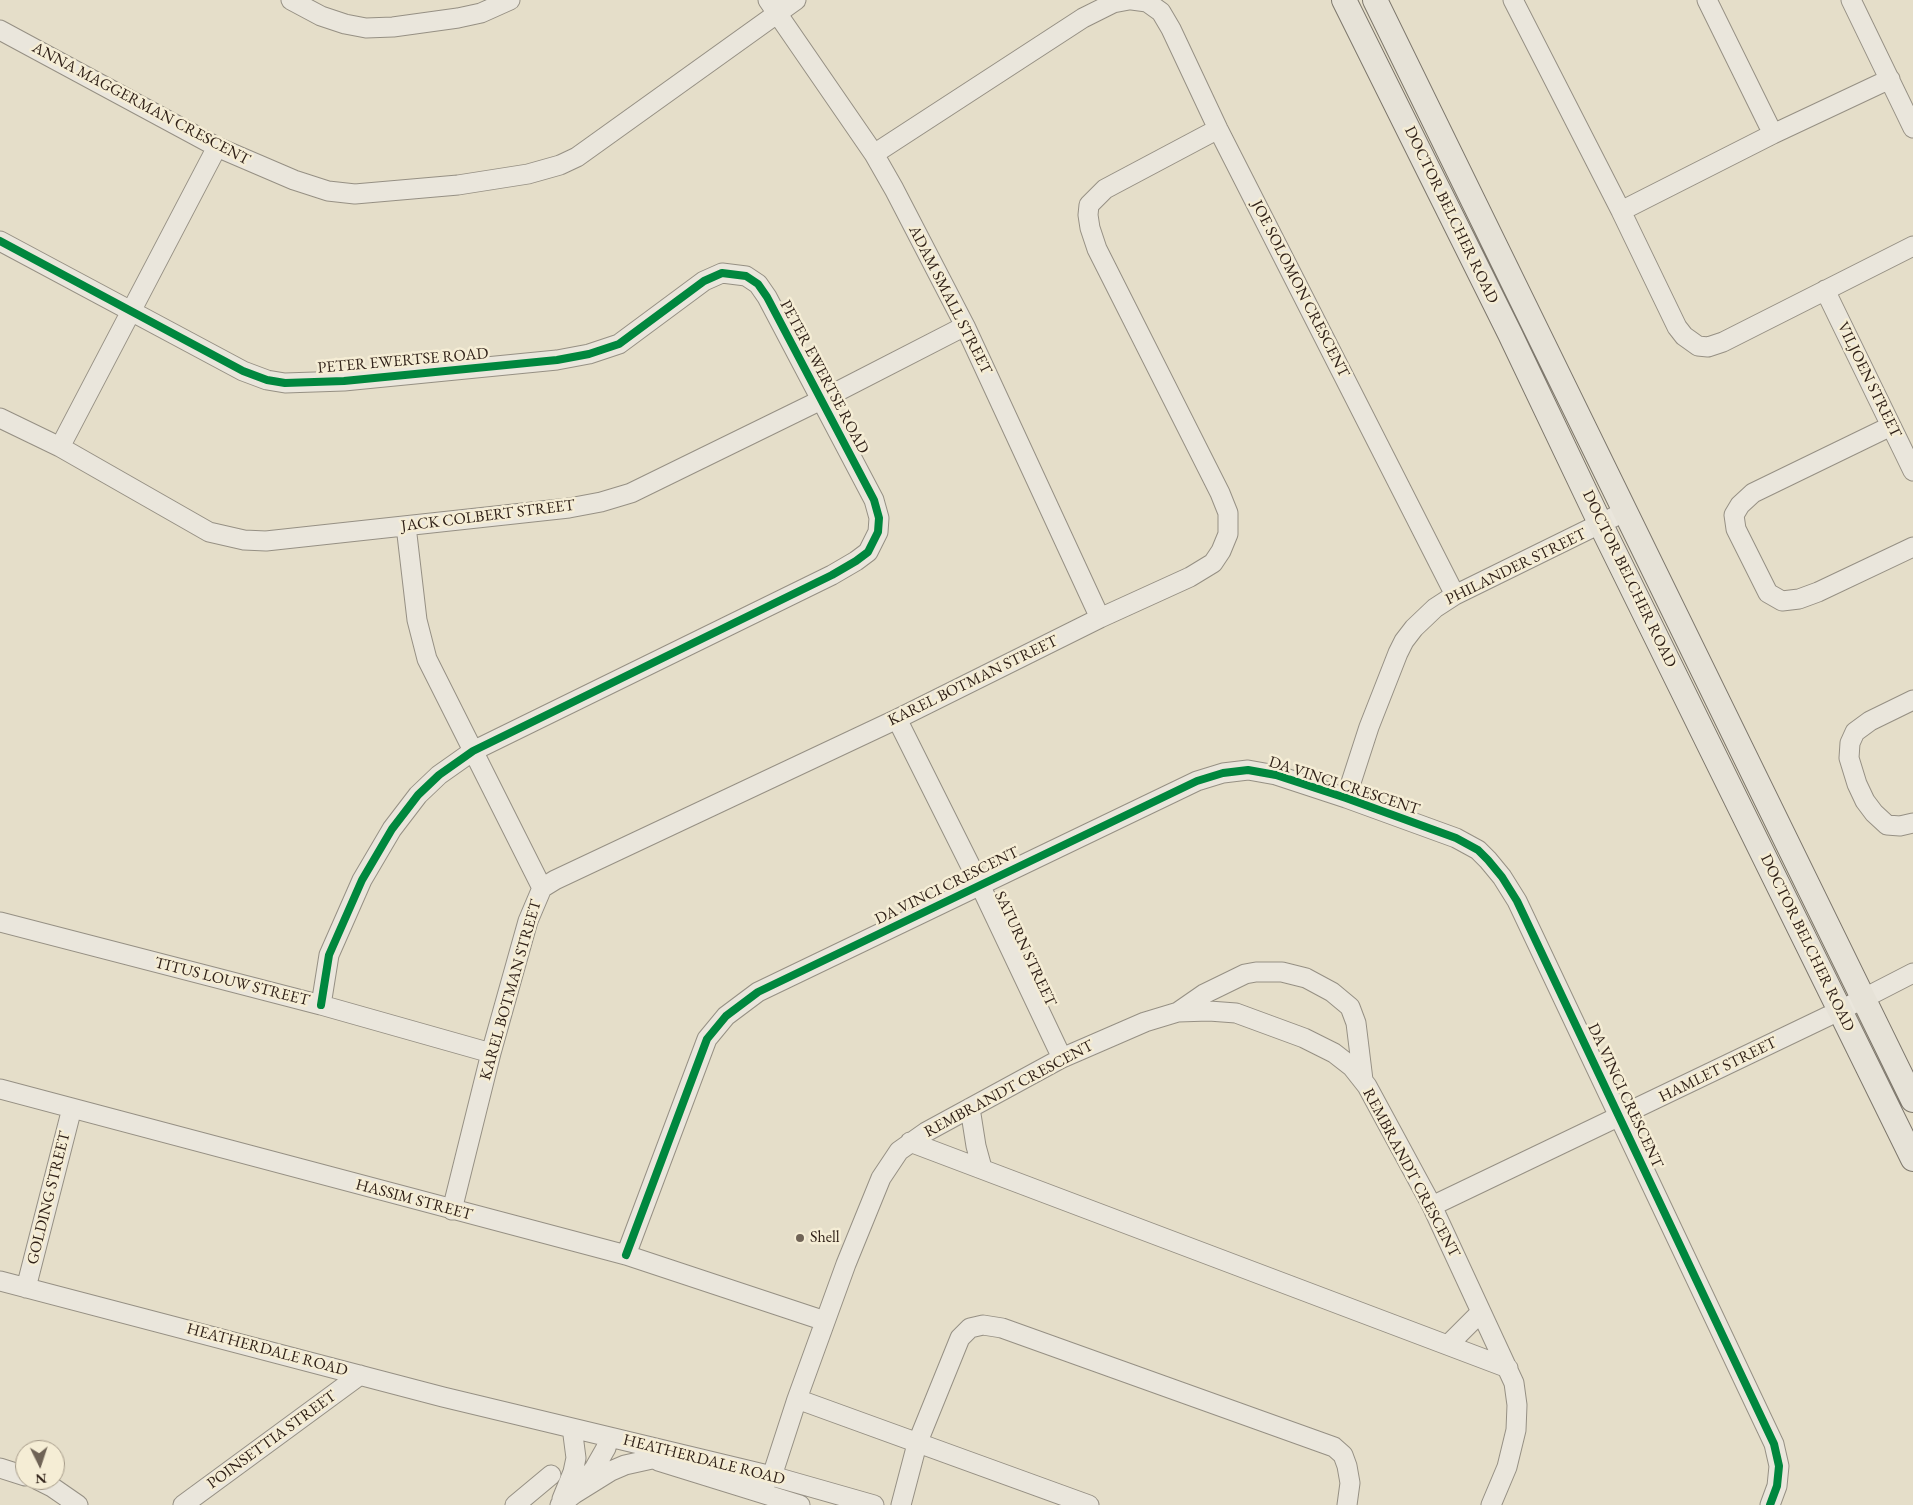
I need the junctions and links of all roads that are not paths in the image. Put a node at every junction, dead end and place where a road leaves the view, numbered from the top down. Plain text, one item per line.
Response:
1 (291, 0) edge
2 (510, 0) edge
3 (796, 0) edge
4 (1130, 0) edge
5 (1344, 0) edge
6 (1375, 0) edge
7 (1513, 0) edge
8 (1707, 0) edge
9 (1851, 0) edge
10 (773, 6) edge
11 (0, 30) edge
12 (1890, 79) junction
13 (1913, 128) edge
14 (1218, 129) junction
15 (1773, 134) junction
16 (217, 147) junction
17 (874, 154) junction
18 (1621, 211) junction
19 (0, 241) edge
20 (1913, 246) edge
21 (1825, 290) junction
22 (130, 311) junction
23 (965, 326) junction
24 (821, 400) junction
25 (0, 418) edge
26 (1891, 426) junction
27 (60, 447) junction
28 (1913, 471) edge
29 (1626, 511) junction
30 (1602, 525) junction
31 (406, 526) junction
32 (1913, 546) edge
33 (1455, 595) junction
34 (1100, 618) junction
35 (1913, 700) edge
36 (897, 719) junction
37 (473, 751) junction
38 (1346, 798) junction
39 (1913, 823) edge
40 (980, 885) junction
41 (542, 888) junction
42 (0, 922) edge
43 (1913, 973) edge
44 (1862, 999) junction
45 (321, 1005) junction
46 (1841, 1010) junction
47 (1178, 1012) junction
48 (491, 1053) junction
49 (1062, 1058) junction
50 (1363, 1080) junction
51 (0, 1089) edge
52 (1913, 1100) edge
53 (72, 1108) junction
54 (970, 1108) junction
55 (1620, 1118) junction
56 (910, 1142) junction
57 (1913, 1159) edge
58 (982, 1168) junction
59 (1432, 1206) junction
60 (452, 1210) junction
61 (626, 1255) junction
62 (0, 1281) edge
63 (26, 1288) junction
64 (1481, 1312) junction
65 (825, 1321) junction
66 (1448, 1345) junction
67 (1508, 1368) junction
68 (360, 1375) junction
69 (797, 1399) junction
70 (533, 1420) junction
71 (573, 1435) junction
72 (607, 1442) junction
73 (917, 1444) junction
74 (652, 1459) junction
75 (0, 1468) edge
76 (15, 1473) edge
77 (551, 1475) dead end
78 (772, 1476) junction
79 (56, 1490) edge
80 (756, 1491) junction
81 (567, 1500) edge
82 (1494, 1504) edge
83 (78, 1505) edge
84 (183, 1505) edge
85 (515, 1505) edge
86 (801, 1505) edge
87 (874, 1505) edge
88 (900, 1505) edge
89 (1089, 1505) edge
90 (1347, 1505) edge
91 (1770, 1505) edge

1 - 2 street
3 - 10 street, ANNA MAGGERMAN CRESCENT
4 - 14 street, JOE SOLOMON CRESCENT
4 - 17 street, JOE SOLOMON CRESCENT
5 - 30 main road, DOCTOR BELCHER ROAD
6 - 29 main road, DOCTOR BELCHER ROAD
7 - 18 street
8 - 15 street
9 - 12 street
10 - 16 street, ANNA MAGGERMAN CRESCENT
10 - 17 street, ADAM SMALL STREET
11 - 16 street, ANNA MAGGERMAN CRESCENT
12 - 13 street
12 - 15 street
14 - 33 street, JOE SOLOMON CRESCENT
14 - 34 street, KAREL BOTMAN STREET
15 - 18 street
16 - 22 street
17 - 23 street, ADAM SMALL STREET
18 - 21 street
19 - 22 street, PETER EWERTSE ROAD
20 - 21 street
21 - 26 street, VILJOEN STREET
22 - 24 street, PETER EWERTSE ROAD
22 - 27 street
23 - 24 street, JACK COLBERT STREET
23 - 34 street, ADAM SMALL STREET
24 - 31 street, JACK COLBERT STREET
24 - 37 street, PETER EWERTSE ROAD
25 - 27 street, JACK COLBERT STREET
26 - 28 street, VILJOEN STREET
26 - 32 street
27 - 31 street, JACK COLBERT STREET
29 - 30 street, PHILANDER STREET
29 - 44 main road, DOCTOR BELCHER ROAD
30 - 33 street, PHILANDER STREET
30 - 46 main road, DOCTOR BELCHER ROAD
31 - 37 street
33 - 38 street, PHILANDER STREET
34 - 36 street, KAREL BOTMAN STREET
35 - 39 street
36 - 40 street, SATURN STREET
36 - 41 street, KAREL BOTMAN STREET
37 - 41 street
37 - 45 street, PETER EWERTSE ROAD
38 - 40 street, DA VINCI CRESCENT
38 - 55 street, DA VINCI CRESCENT
40 - 49 street, SATURN STREET
40 - 61 street, DA VINCI CRESCENT
41 - 48 street, KAREL BOTMAN STREET
42 - 45 street, TITUS LOUW STREET
43 - 44 street, HAMLET STREET
44 - 46 street, HAMLET STREET
44 - 52 main road, DOCTOR BELCHER ROAD
45 - 48 street, TITUS LOUW STREET
46 - 55 street, HAMLET STREET
46 - 57 main road, DOCTOR BELCHER ROAD
47 - 49 street, REMBRANDT CRESCENT
47 - 50 street, REMBRANDT CRESCENT
47 - 50 street
48 - 60 street, KAREL BOTMAN STREET
49 - 54 street, REMBRANDT CRESCENT
50 - 59 street, REMBRANDT CRESCENT
51 - 53 street, HASSIM STREET
53 - 60 street, HASSIM STREET
53 - 63 street, GOLDING STREET
54 - 56 street, REMBRANDT CRESCENT
54 - 58 street
55 - 59 street, HAMLET STREET
55 - 91 street, DA VINCI CRESCENT
56 - 58 street, REMBRANDT CRESCENT
56 - 65 street, REMBRANDT CRESCENT
58 - 66 street, REMBRANDT CRESCENT
59 - 64 street, REMBRANDT CRESCENT
60 - 61 street, HASSIM STREET
61 - 65 street, HASSIM STREET
62 - 63 street, HEATHERDALE ROAD
63 - 68 street, HEATHERDALE ROAD
64 - 66 street
64 - 67 street, REMBRANDT CRESCENT
65 - 69 street, REMBRANDT CRESCENT
66 - 67 street, REMBRANDT CRESCENT
67 - 82 street, REMBRANDT CRESCENT
68 - 70 street, HEATHERDALE ROAD
68 - 84 street, POINSETTIA STREET
69 - 73 street
69 - 78 street, REMBRANDT CRESCENT
70 - 71 street, HEATHERDALE ROAD
70 - 72 street, HEATHERDALE ROAD
71 - 72 street, HEATHERDALE ROAD
71 - 81 street
72 - 74 street, HEATHERDALE ROAD
72 - 78 street, HEATHERDALE ROAD
72 - 81 street
73 - 88 street
73 - 89 street
73 - 90 street
74 - 80 street, HEATHERDALE ROAD
74 - 81 street
75 - 76 street
77 - 85 street
78 - 80 street
78 - 86 street
78 - 87 street, HEATHERDALE ROAD
79 - 83 street
80 - 86 street, HEATHERDALE ROAD

